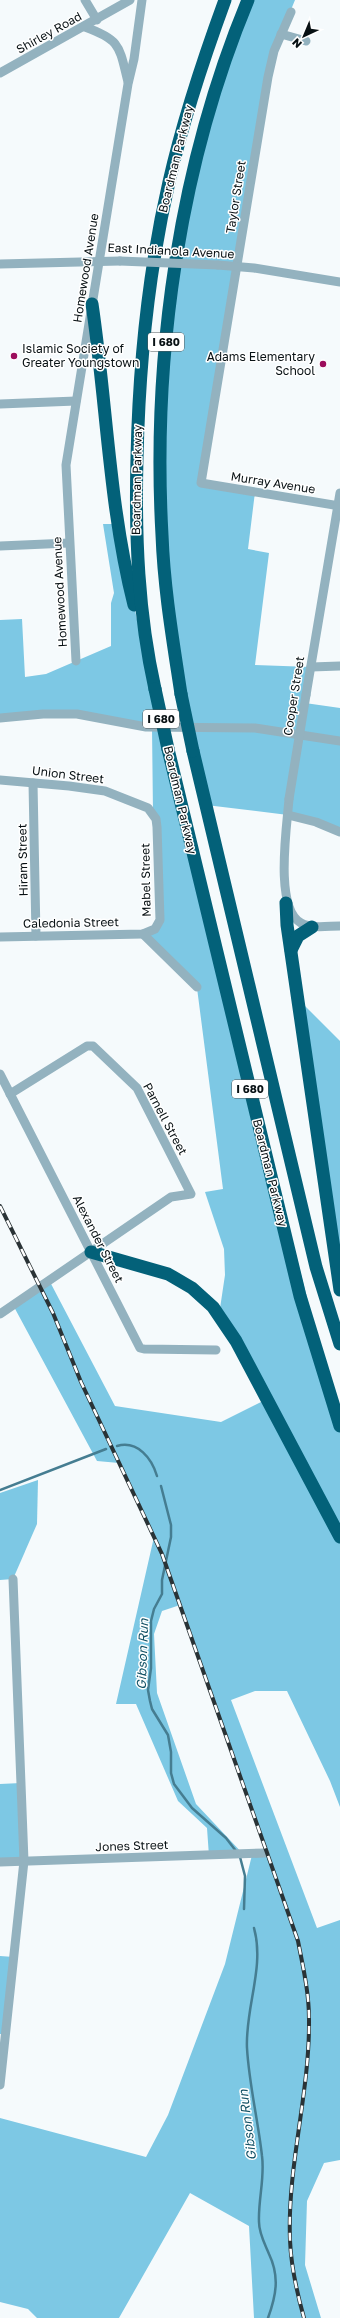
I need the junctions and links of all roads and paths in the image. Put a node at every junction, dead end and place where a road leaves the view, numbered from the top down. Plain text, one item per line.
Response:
1 (85, 0) edge
2 (130, 0) edge
3 (142, 0) edge
4 (225, 0) edge
5 (248, 0) edge
6 (291, 12) dead end
7 (97, 20) junction
8 (85, 27) junction
9 (281, 34) junction
10 (306, 41) dead end
11 (0, 73) edge
12 (128, 84) junction
13 (99, 260) junction
14 (0, 264) edge
15 (236, 266) junction
16 (340, 282) edge
17 (92, 304) junction
18 (76, 401) junction
19 (0, 404) edge
20 (201, 483) joint
21 (340, 493) edge
22 (339, 506) edge
23 (68, 543) junction
24 (0, 546) edge
25 (76, 661) dead end
26 (340, 666) edge
27 (311, 668) junction
28 (151, 672) junction
29 (0, 718) edge
30 (340, 741) edge
31 (0, 780) edge
32 (33, 783) junction
33 (153, 813) joint
34 (288, 815) junction
35 (340, 832) edge
36 (286, 903) junction
37 (340, 926) edge
38 (312, 927) junction
39 (143, 934) junction
40 (36, 936) junction
41 (0, 937) edge
42 (291, 950) junction
43 (197, 988) dead end
44 (0, 1074) edge
45 (10, 1094) junction
46 (91, 1252) junction
47 (340, 1290) edge
48 (0, 1314) edge
49 (340, 1344) edge
50 (216, 1350) dead end
51 (340, 1426) edge
52 (340, 1537) edge
53 (13, 1579) dead end
54 (265, 1854) dead end
55 (0, 1862) edge
56 (24, 1862) junction
57 (0, 2085) edge

1 - 7 street
2 - 7 street, Shirley Road
3 - 12 street, Homewood Avenue
4 - 28 highway, Boardman Parkway / I 680
5 - 49 highway, Boardman Parkway / I 680, bridge
6 - 9 street, Taylor Street
7 - 8 street, Shirley Road
8 - 11 street, Shirley Road
8 - 12 street
9 - 10 street
9 - 15 street, Taylor Street
12 - 13 street, Homewood Avenue
13 - 14 street, East Indianola Avenue
13 - 15 street, East Indianola Avenue, bridge
13 - 17 street, Homewood Avenue
15 - 16 street, East Indianola Avenue
15 - 20 street, Taylor Street
17 - 18 street, Homewood Avenue
17 - 28 highway
18 - 19 street
18 - 23 street, Homewood Avenue
20 - 22 street, Murray Avenue
21 - 22 street, Cooper Street
22 - 27 street, Cooper Street
23 - 24 street
23 - 25 street, Homewood Avenue
26 - 27 street
27 - 34 street, Cooper Street, bridge
28 - 51 highway, Boardman Parkway / I 680, bridge
29 - 30 street
31 - 32 street, Union Street
32 - 33 street, Union Street
32 - 40 street, Hiram Street
33 - 39 street, Mabel Street
34 - 35 street
34 - 36 street, Cooper Street
36 - 38 street
36 - 42 highway
37 - 38 street
38 - 42 highway
39 - 40 street, Caledonia Street
39 - 43 street, Mabel Street
40 - 41 street, Caledonia Street
42 - 47 highway
44 - 45 street, Alexander Street
45 - 46 street, Alexander Street
45 - 46 street, Parnell Street
46 - 48 street
46 - 50 street, Alexander Street
46 - 52 highway
53 - 56 street
54 - 56 street, Jones Street
55 - 56 street, Jones Street
56 - 57 street

